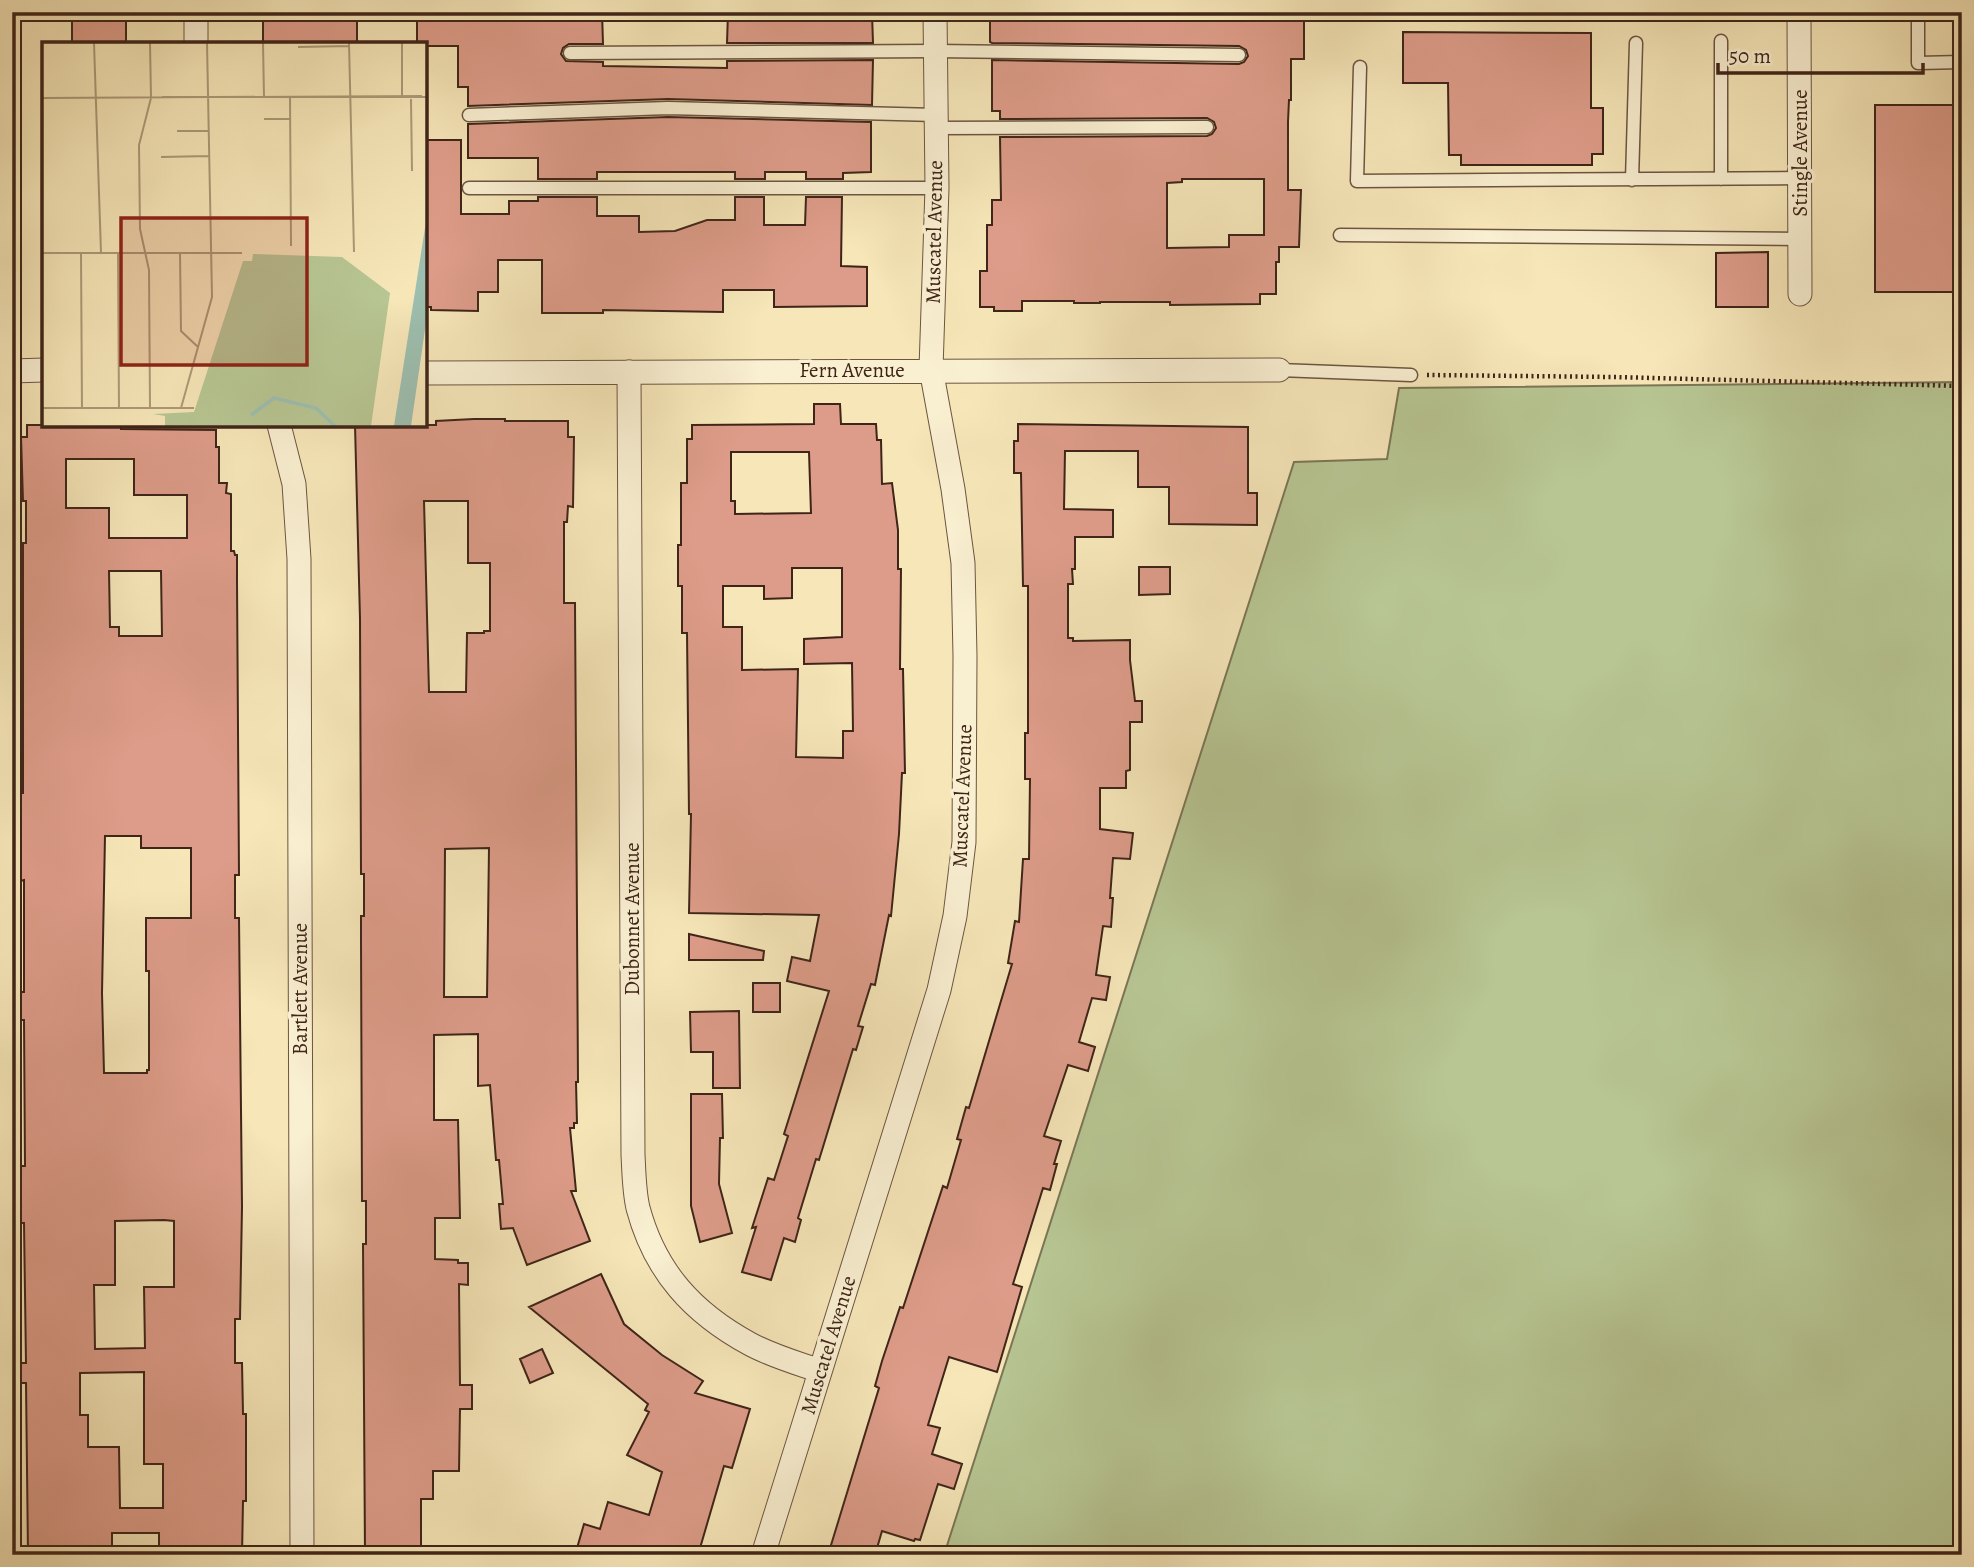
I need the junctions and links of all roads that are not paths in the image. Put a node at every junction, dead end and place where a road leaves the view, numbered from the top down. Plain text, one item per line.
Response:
1 (196, 12) edge
2 (935, 12) edge
3 (1799, 12) edge
4 (1918, 12) edge
5 (1721, 41) dead end
6 (197, 42) edge
7 (1636, 43) dead end
8 (935, 51) junction
9 (570, 53) dead end
10 (1239, 55) dead end
11 (1962, 62) edge
12 (1360, 67) dead end
13 (469, 115) dead end
14 (936, 122) junction
15 (1207, 127) dead end
16 (1800, 178) junction
17 (1721, 179) junction
18 (1632, 180) junction
19 (469, 188) dead end
20 (937, 188) junction
21 (1339, 235) dead end
22 (1800, 239) junction
23 (1800, 294) dead end
24 (931, 369) junction
25 (42, 370) edge
26 (1279, 370) joint
27 (12, 371) edge
28 (629, 372) junction
29 (427, 373) edge
30 (1411, 375) road end
31 (280, 427) edge
32 (820, 1371) junction
33 (302, 1555) edge
34 (763, 1555) edge

1 - 6 street
2 - 8 street, Muscatel Avenue
3 - 16 street, Stingle Avenue
4 - 11 lane
5 - 17 lane
7 - 18 lane
8 - 9 lane
8 - 10 lane
8 - 14 street, Muscatel Avenue
12 - 18 lane
13 - 14 lane
14 - 15 lane
14 - 20 street, Muscatel Avenue
16 - 17 lane
16 - 22 street, Stingle Avenue
17 - 18 lane
19 - 20 lane
20 - 24 street, Muscatel Avenue
21 - 22 lane
22 - 23 street, Stingle Avenue
24 - 26 street, Fern Avenue
24 - 28 street, Fern Avenue
24 - 32 street, Muscatel Avenue
25 - 27 street
26 - 30 lane
28 - 29 street, Fern Avenue
28 - 32 street, Dubonnet Avenue
31 - 33 street, Bartlett Avenue
32 - 34 street, Muscatel Avenue

